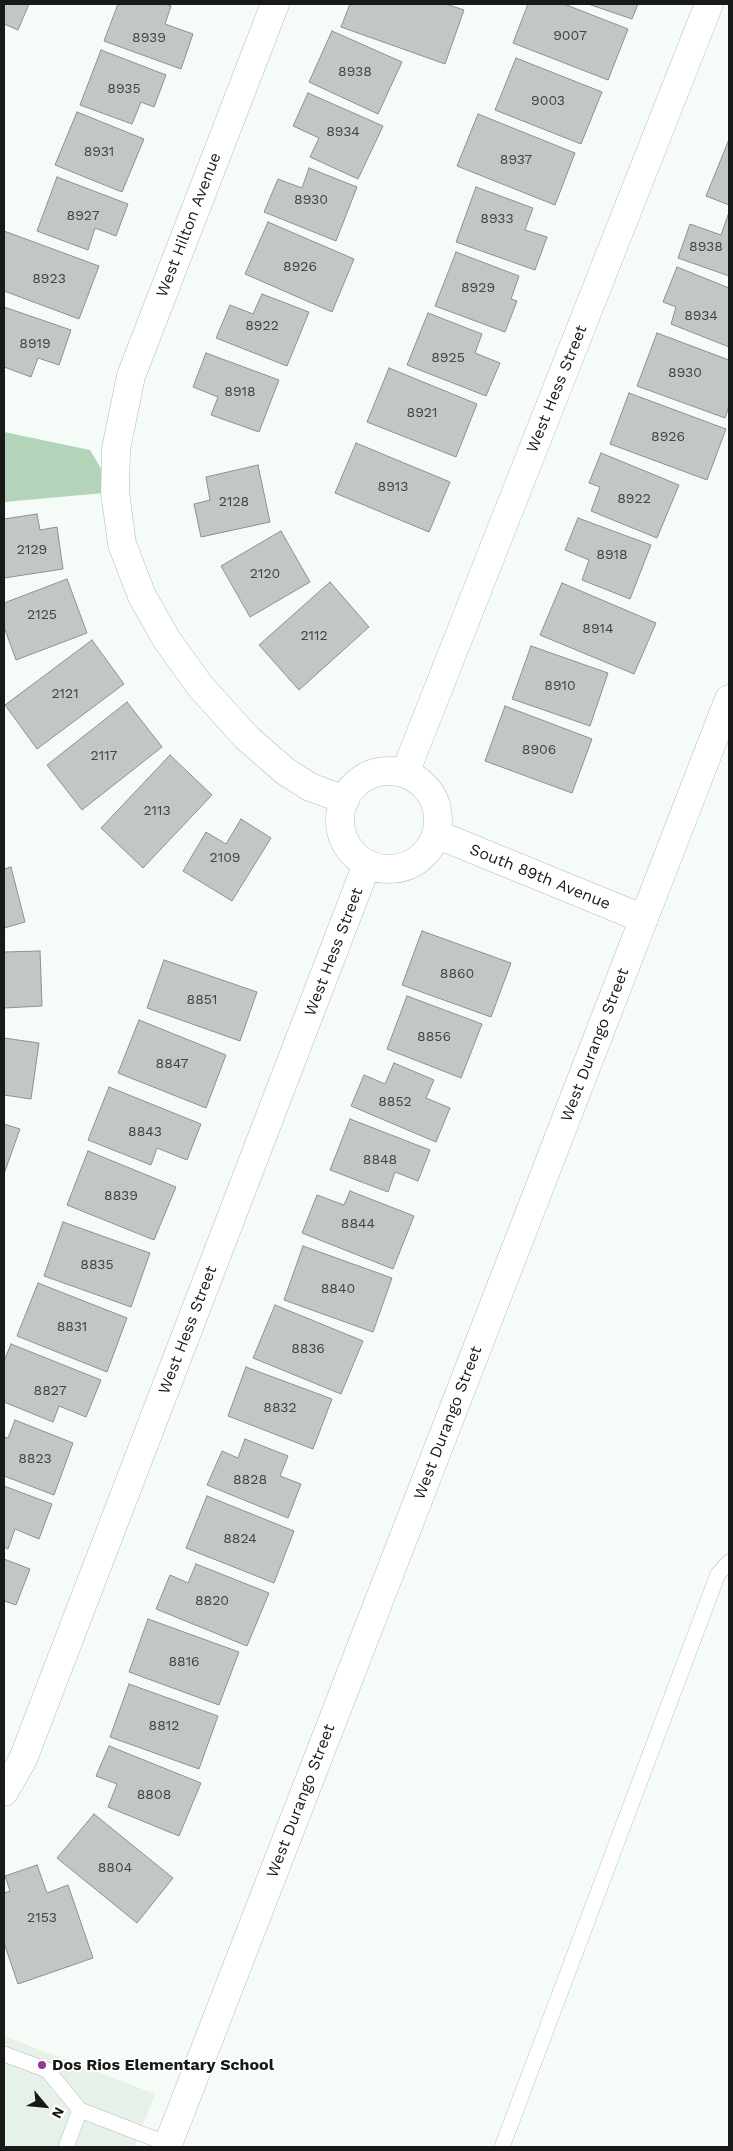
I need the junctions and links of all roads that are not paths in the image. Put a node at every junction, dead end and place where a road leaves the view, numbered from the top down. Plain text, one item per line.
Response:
1 (275, 4) edge
2 (709, 4) edge
3 (729, 699) edge
4 (405, 773) junction
5 (345, 800) junction
6 (436, 834) junction
7 (368, 864) junction
8 (644, 919) junction
9 (729, 1562) edge
10 (4, 1792) edge
11 (4, 2054) edge
12 (80, 2110) junction
13 (167, 2146) edge
14 (66, 2147) edge
15 (502, 2147) edge

1 - 5 street, West Hilton Avenue
2 - 4 street, West Hess Street
3 - 8 street, West Durango Street
4 - 5 street
4 - 6 street
5 - 7 street
6 - 7 street
6 - 8 street, South 89th Avenue
7 - 10 street, West Hess Street
8 - 13 street, West Durango Street
9 - 15 lane
11 - 12 lane
12 - 13 lane
12 - 14 lane

